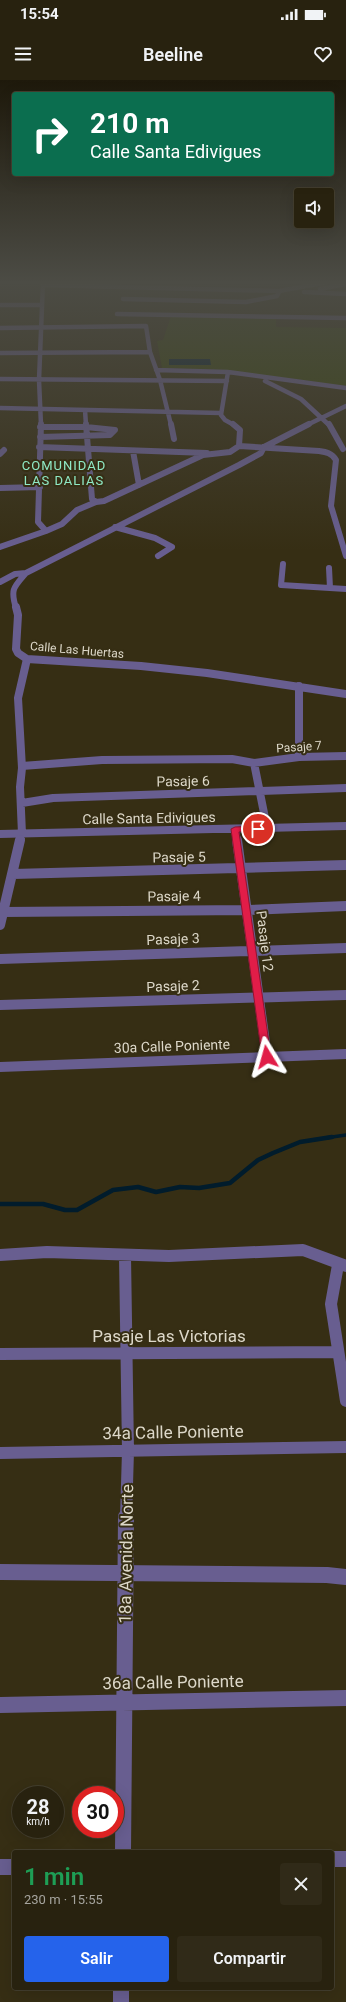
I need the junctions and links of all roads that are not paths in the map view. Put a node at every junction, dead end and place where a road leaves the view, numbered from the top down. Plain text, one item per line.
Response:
1 (39, 372) edge
2 (157, 372) edge
3 (217, 372) edge
4 (228, 372) junction
5 (0, 379) edge
6 (39, 380) junction
7 (160, 380) junction
8 (227, 381) junction
9 (346, 388) edge
10 (346, 406) edge
11 (0, 408) edge
12 (41, 409) junction
13 (85, 410) junction
14 (167, 412) junction
15 (221, 413) junction
16 (322, 418) junction
17 (40, 427) junction
18 (86, 427) junction
19 (86, 436) junction
20 (40, 437) junction
21 (174, 439) dead end
22 (239, 446) junction
23 (40, 447) junction
24 (264, 447) junction
25 (87, 449) junction
26 (344, 449) dead end
27 (133, 451) junction
28 (177, 452) junction
29 (213, 453) junction
30 (181, 467) junction
31 (138, 486) junction
32 (40, 487) junction
33 (0, 488) edge
34 (96, 502) junction
35 (115, 528) junction
36 (46, 531) junction
37 (0, 547) edge
38 (346, 555) edge
39 (158, 556) dead end
40 (284, 564) dead end
41 (329, 568) dead end
42 (26, 573) junction
43 (0, 582) edge
44 (330, 588) junction
45 (346, 589) edge
46 (27, 659) junction
47 (299, 686) junction
48 (346, 694) edge
49 (346, 756) edge
50 (299, 757) junction
51 (254, 763) junction
52 (22, 766) junction
53 (346, 788) edge
54 (260, 792) junction
55 (22, 803) junction
56 (346, 826) edge
57 (267, 828) junction
58 (235, 829) junction
59 (0, 834) edge
60 (22, 834) junction
61 (346, 865) edge
62 (242, 869) junction
63 (13, 874) junction
64 (346, 906) edge
65 (247, 910) junction
66 (3, 912) junction
67 (0, 925) edge
68 (346, 948) edge
69 (252, 951) junction
70 (0, 959) edge
71 (346, 995) edge
72 (259, 998) junction
73 (0, 1005) edge
74 (346, 1054) edge
75 (267, 1057) junction
76 (0, 1067) edge
77 (0, 1255) edge
78 (125, 1256) junction
79 (342, 1266) edge
80 (338, 1352) junction
81 (0, 1354) edge
82 (126, 1354) junction
83 (346, 1401) edge
84 (346, 1447) edge
85 (128, 1451) junction
86 (0, 1453) edge
87 (0, 1572) edge
88 (124, 1574) junction
89 (346, 1577) edge
90 (346, 1698) edge
91 (125, 1702) junction
92 (0, 1705) edge
93 (123, 1850) edge
94 (334, 1859) edge
95 (346, 1859) edge
96 (12, 1866) edge
97 (0, 1867) edge
98 (121, 1990) edge
99 (121, 2002) edge

1 - 6 street
2 - 7 street
3 - 4 street
4 - 8 street
4 - 9 street
4 - 16 street
5 - 6 street
6 - 7 street
6 - 12 street
7 - 8 street
7 - 14 street
8 - 15 street
10 - 16 street, Calle Las Huertas
11 - 12 street
12 - 13 street
12 - 17 street
13 - 14 street
13 - 18 street
14 - 15 street
14 - 21 street
15 - 22 street
16 - 24 street, Calle Las Huertas
16 - 26 street
17 - 18 street
17 - 20 street
18 - 19 street
18 - 19 street
19 - 20 street
19 - 25 street
20 - 23 street
22 - 24 street
22 - 29 street
23 - 25 street
23 - 32 street
24 - 35 street, Calle Las Huertas
24 - 38 street
25 - 27 street
25 - 34 street
27 - 28 street
27 - 31 street
28 - 29 street
28 - 30 street
29 - 30 street
30 - 31 street
31 - 34 street
32 - 33 street
32 - 36 street
34 - 36 street
35 - 39 street
35 - 42 street, Calle Las Huertas
36 - 37 street
40 - 44 street
41 - 44 street
42 - 43 street
42 - 46 street, Calle Las Huertas
44 - 45 street
46 - 47 street, Calle Las Huertas
46 - 52 street
47 - 48 street, Calle Las Huertas
47 - 50 street
49 - 50 street, Pasaje 7
50 - 51 street, Pasaje 7
51 - 52 street, Pasaje 7
51 - 54 street
52 - 55 street
53 - 54 street, Pasaje 6
54 - 55 street, Pasaje 6
54 - 57 street
55 - 60 street
56 - 57 street, Calle Santa Edivigues
57 - 58 street, Calle Santa Edivigues
58 - 60 street, Calle Santa Edivigues
58 - 62 street, Pasaje 12
59 - 60 street, Calle Santa Edivigues
60 - 63 street
61 - 62 street, Pasaje 5
62 - 63 street, Pasaje 5
62 - 65 street, Pasaje 12
63 - 66 street
64 - 65 street, Pasaje 4
65 - 66 street, Pasaje 4
65 - 69 street, Pasaje 12
66 - 67 street
68 - 69 street, Pasaje 3
69 - 70 street, Pasaje 3
69 - 72 street, Pasaje 12
71 - 72 street, Pasaje 2
72 - 73 street, Pasaje 2
72 - 75 street, Pasaje 12
74 - 75 street, 30a Calle Poniente
75 - 76 street, 30a Calle Poniente
77 - 78 street
78 - 79 street
78 - 82 street, 18a Avenida Norte
79 - 80 street
80 - 82 street, Pasaje Las Victorias
80 - 83 street
81 - 82 street, Pasaje Las Victorias
82 - 85 street, 18a Avenida Norte
84 - 85 street, 34a Calle Poniente
85 - 86 street, 34a Calle Poniente
85 - 88 street, 18a Avenida Norte
87 - 88 street
88 - 89 street
88 - 91 street, 18a Avenida Norte
90 - 91 street, 36a Calle Poniente
91 - 92 street, 36a Calle Poniente
91 - 93 street, 18a Avenida Norte
94 - 95 street
96 - 97 street
98 - 99 street

